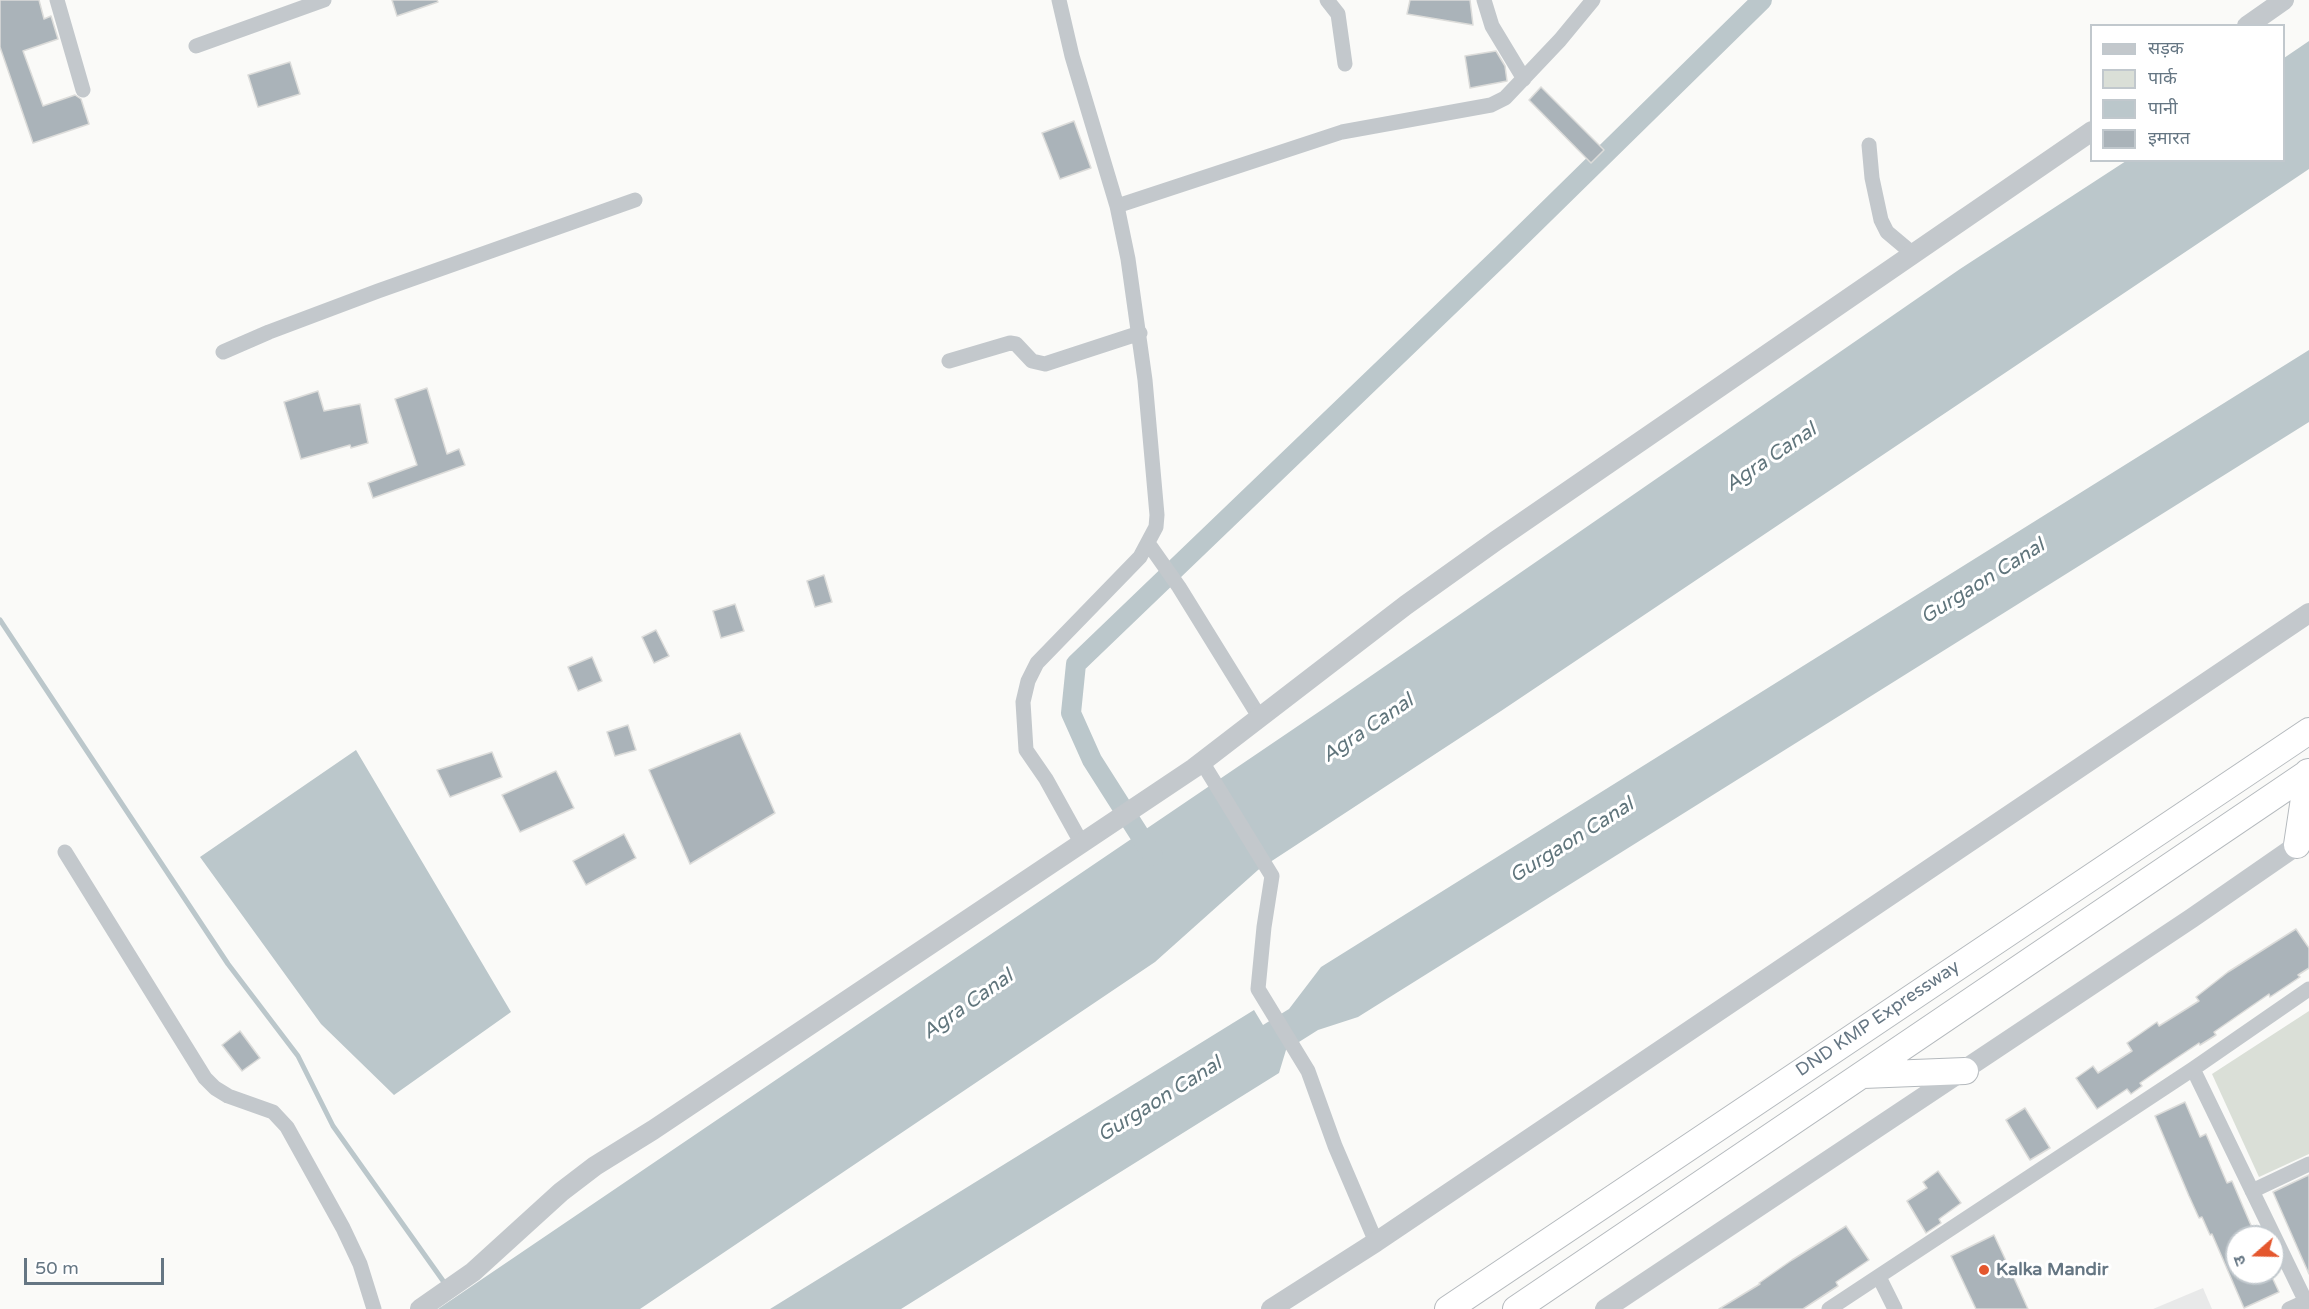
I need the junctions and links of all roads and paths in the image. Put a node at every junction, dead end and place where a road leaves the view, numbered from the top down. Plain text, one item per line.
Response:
1 (57, 0) edge
2 (324, 0) edge
3 (1059, 0) edge
4 (1327, 0) edge
5 (1484, 0) edge
6 (1593, 0) edge
7 (2284, 0) edge
8 (2250, 24) edge
9 (196, 46) dead end
10 (1345, 64) dead end
11 (1524, 78) junction
12 (83, 90) dead end
13 (2090, 132) edge
14 (1869, 145) dead end
15 (634, 200) dead end
16 (1117, 206) junction
17 (1912, 253) junction
18 (1140, 333) junction
19 (223, 352) dead end
20 (950, 361) dead end
21 (1148, 543) junction
22 (2309, 613) edge
23 (1260, 718) junction
24 (2309, 730) edge
25 (1202, 762) junction
26 (2308, 772) edge
27 (2303, 841) edge
28 (1082, 844) junction
29 (65, 852) dead end
30 (2309, 989) edge
31 (2193, 1069) junction
32 (1965, 1071) junction
33 (1863, 1075) junction
34 (2309, 1164) edge
35 (2252, 1191) junction
36 (1376, 1242) junction
37 (1879, 1277) junction
38 (2307, 1301) edge
39 (374, 1309) edge
40 (420, 1309) edge
41 (1271, 1309) edge
42 (1448, 1309) edge
43 (1516, 1309) edge
44 (1605, 1309) edge
45 (1829, 1309) edge
46 (1895, 1309) edge
47 (2289, 1309) edge

1 - 12 street
2 - 9 street
3 - 16 street
4 - 10 street
5 - 11 street
6 - 11 street
7 - 8 street
11 - 16 street
13 - 17 street
14 - 17 street
15 - 19 street
16 - 18 street
17 - 23 street
18 - 20 street
18 - 21 street
21 - 23 street
21 - 28 street
22 - 36 street
23 - 25 street
24 - 42 highway, DND KMP Expressway
25 - 28 street
25 - 36 street
26 - 27 highway
26 - 33 highway, DND KMP Expressway
27 - 32 street
28 - 40 street
29 - 39 street
30 - 31 street
31 - 35 street
31 - 37 street
32 - 33 highway
32 - 44 street
33 - 43 highway, DND KMP Expressway
34 - 35 street
35 - 38 street
36 - 41 street
37 - 45 street
37 - 46 street
38 - 47 street

